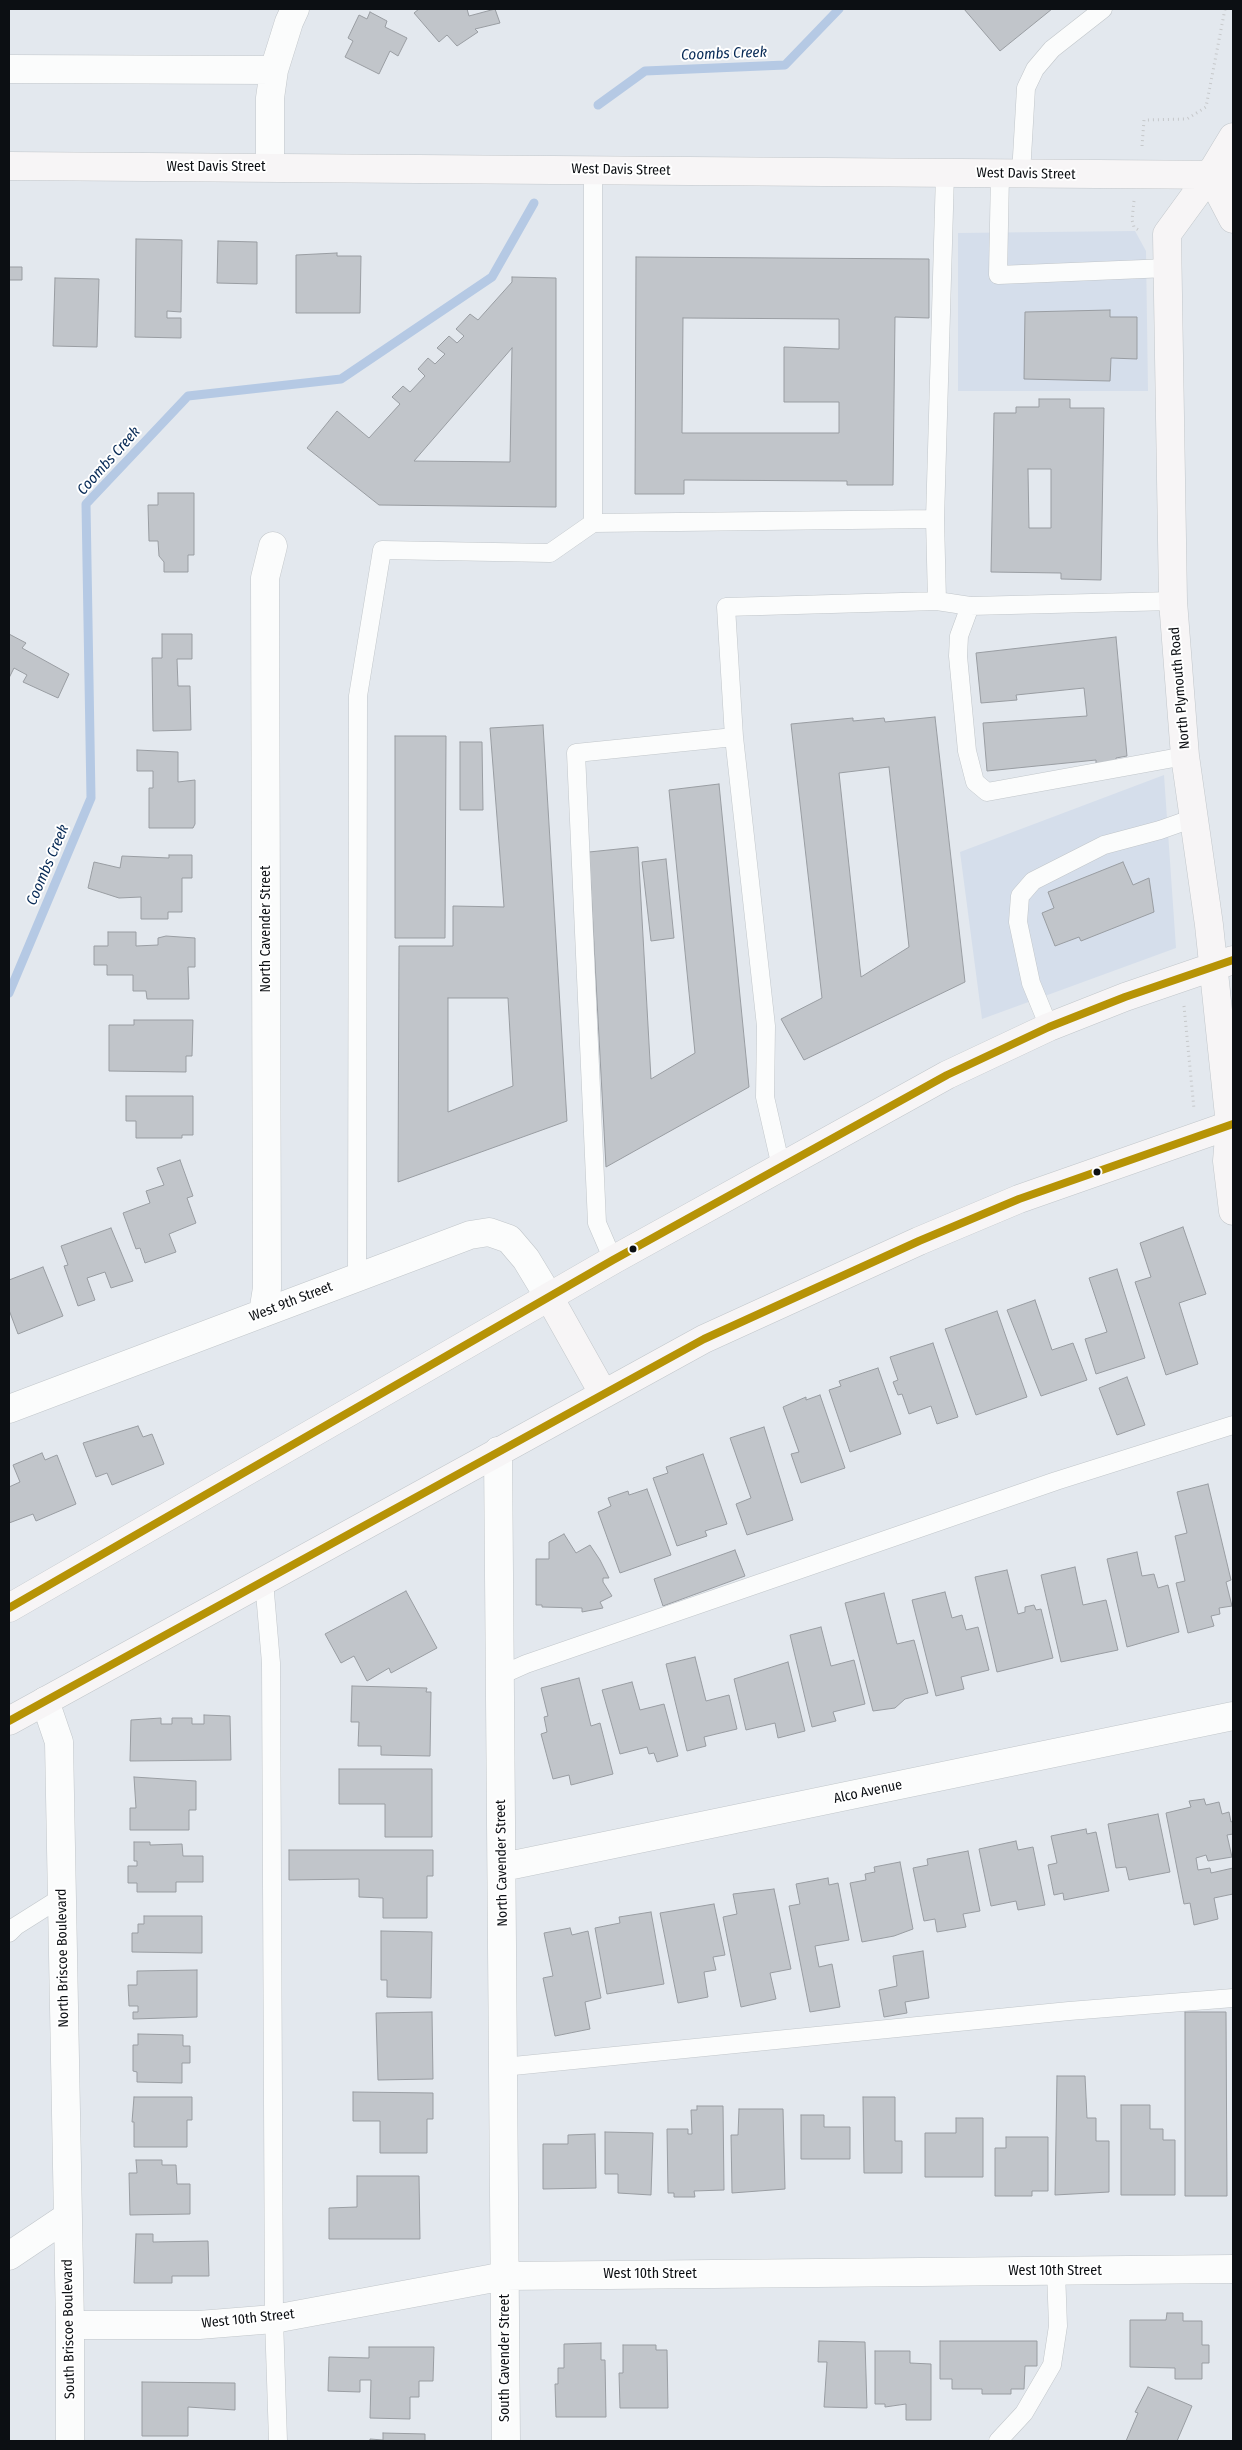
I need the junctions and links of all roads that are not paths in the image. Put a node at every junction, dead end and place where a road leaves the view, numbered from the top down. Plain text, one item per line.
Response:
1 (295, 9) edge
2 (1103, 9) edge
3 (9, 69) edge
4 (274, 70) junction
5 (1233, 137) edge
6 (9, 166) edge
7 (270, 167) junction
8 (593, 169) junction
9 (945, 174) junction
10 (1010, 174) junction
11 (1221, 175) edge
12 (1233, 219) edge
13 (1168, 268) junction
14 (935, 519) junction
15 (593, 523) junction
16 (273, 546) dead end
17 (937, 601) junction
18 (1173, 601) junction
19 (970, 606) junction
20 (734, 737) junction
21 (1185, 756) junction
22 (1194, 818) junction
23 (1223, 963) edge
24 (1049, 1027) junction
25 (1232, 1124) edge
26 (781, 1166) junction
27 (1233, 1211) edge
28 (613, 1260) junction
29 (357, 1276) junction
30 (549, 1297) junction
31 (263, 1313) junction
32 (603, 1393) junction
33 (9, 1409) edge
34 (1233, 1425) edge
35 (498, 1451) junction
36 (264, 1581) junction
37 (9, 1608) edge
38 (499, 1676) junction
39 (45, 1701) junction
40 (1233, 1716) edge
41 (9, 1721) edge
42 (502, 1867) junction
43 (62, 1897) junction
44 (9, 1933) edge
45 (1233, 1998) edge
46 (503, 2067) junction
47 (67, 2217) junction
48 (9, 2256) edge
49 (1233, 2269) edge
50 (1056, 2271) junction
51 (505, 2276) junction
52 (274, 2319) junction
53 (70, 2325) junction
54 (70, 2441) edge
55 (278, 2441) edge
56 (506, 2441) edge
57 (998, 2441) edge

1 - 4 street
2 - 10 lane
3 - 4 street
4 - 7 street
5 - 11 main road, North Plymouth Road
6 - 7 main road, West Davis Street
7 - 8 main road, West Davis Street
8 - 9 main road, West Davis Street
8 - 15 lane
9 - 10 main road, West Davis Street
9 - 14 lane
10 - 11 main road, West Davis Street
10 - 13 lane
11 - 12 main road
11 - 13 main road, North Plymouth Road
13 - 18 main road, North Plymouth Road
14 - 15 lane
14 - 17 lane
15 - 29 lane
16 - 31 street, North Cavender Street
17 - 19 lane
17 - 20 lane
18 - 19 lane
18 - 21 main road, North Plymouth Road
19 - 21 lane
20 - 26 lane
20 - 28 lane
21 - 22 main road, North Plymouth Road
22 - 23 main road, North Plymouth Road
22 - 24 lane
23 - 24 main road
23 - 25 main road, North Plymouth Road
24 - 26 main road
25 - 27 main road, North Plymouth Road
25 - 32 main road
26 - 28 main road
28 - 30 main road
29 - 30 street, West 9th Street
29 - 31 street, West 9th Street
30 - 32 main road
30 - 37 main road
31 - 33 street, West 9th Street
32 - 35 main road
34 - 38 lane
35 - 36 main road
35 - 38 street, North Cavender Street
36 - 39 main road
36 - 52 lane
38 - 42 street, North Cavender Street
39 - 41 main road
39 - 43 street, North Briscoe Boulevard
40 - 42 street, Alco Avenue
42 - 46 street, North Cavender Street
43 - 44 lane
43 - 47 street, North Briscoe Boulevard
45 - 46 lane
46 - 51 street, North Cavender Street
47 - 48 street
47 - 53 street, South Briscoe Boulevard
49 - 50 street, West 10th Street
50 - 51 street, West 10th Street
50 - 57 lane
51 - 52 street, West 10th Street
51 - 56 street, South Cavender Street
52 - 53 street, West 10th Street
52 - 55 lane
53 - 54 street, South Briscoe Boulevard

